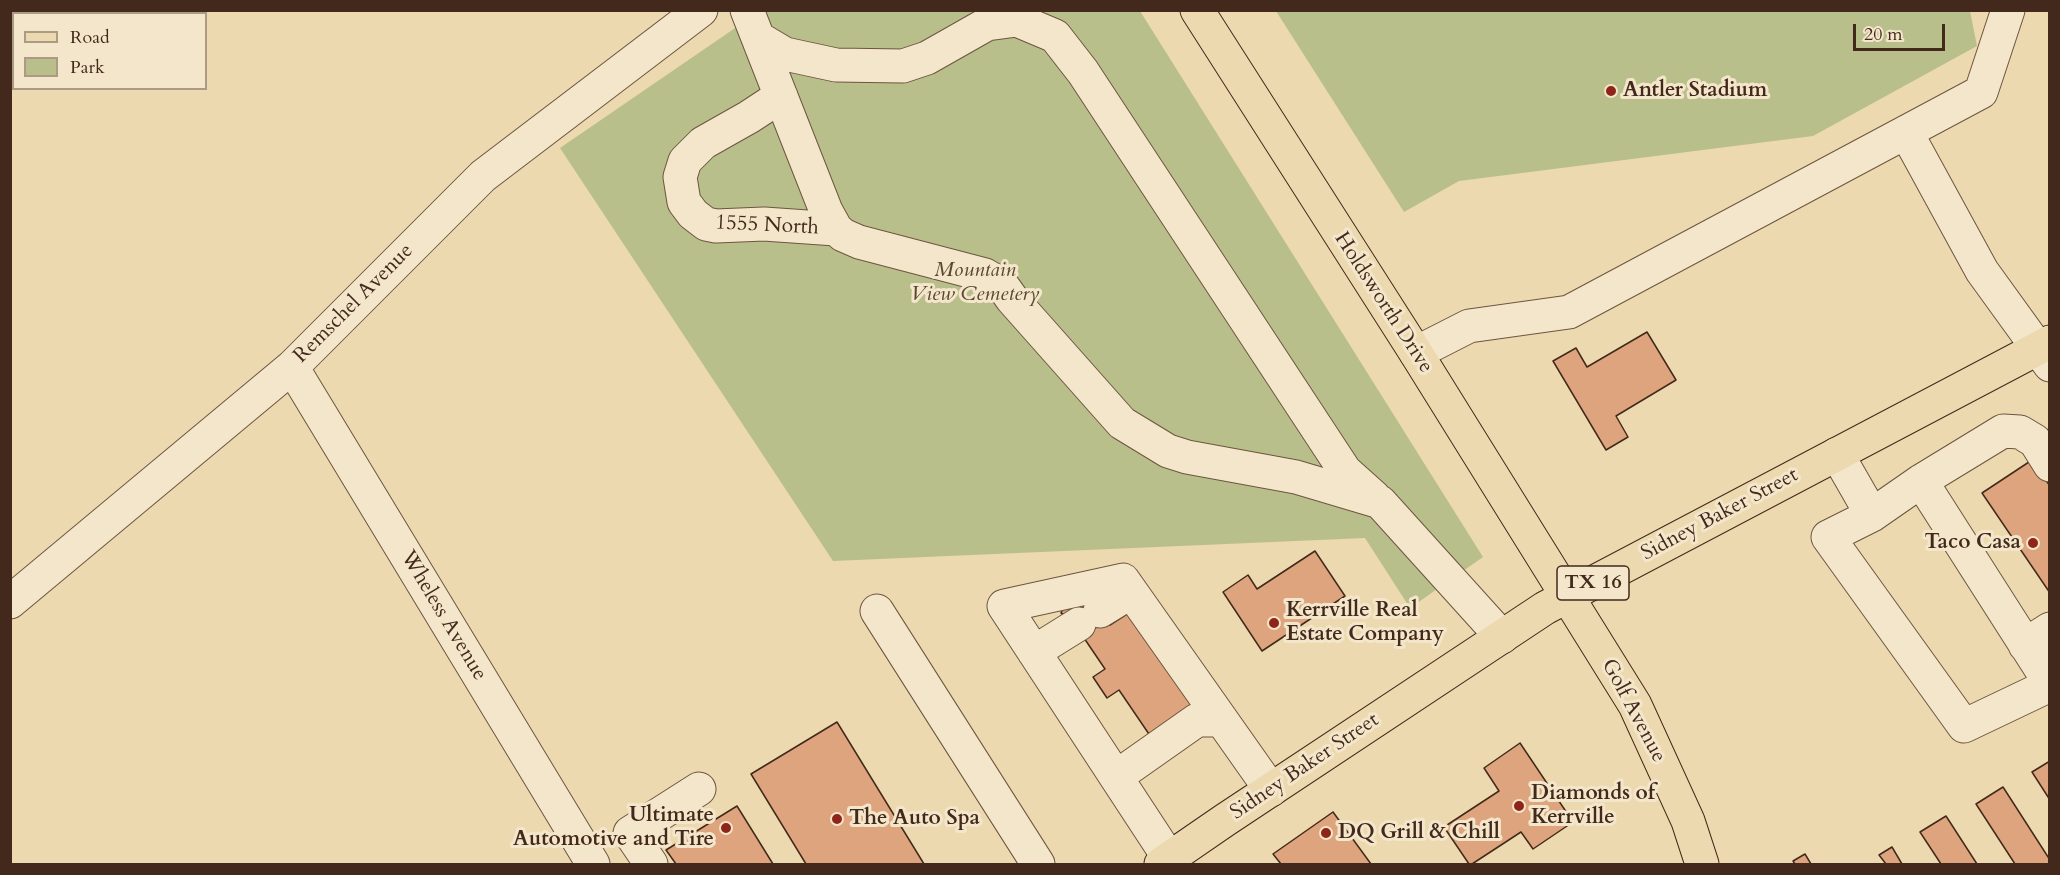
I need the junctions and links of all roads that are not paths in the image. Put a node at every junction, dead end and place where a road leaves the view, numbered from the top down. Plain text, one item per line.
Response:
1 (701, 10) edge
2 (1197, 10) edge
3 (2008, 10) edge
4 (753, 24) edge
5 (781, 96) junction
6 (1906, 132) junction
7 (836, 229) junction
8 (1416, 352) junction
9 (2046, 352) edge
10 (292, 367) junction
11 (1837, 453) junction
12 (2049, 465) edge
13 (1921, 481) junction
14 (1380, 502) junction
15 (1872, 515) junction
16 (1131, 592) junction
17 (1568, 596) junction
18 (10, 603) edge
19 (877, 610) dead end
20 (1502, 637) junction
21 (2037, 637) edge
22 (1034, 652) junction
23 (2049, 684) edge
24 (1221, 720) junction
25 (1116, 777) junction
26 (699, 789) dead end
27 (1271, 790) junction
28 (1168, 863) edge
29 (593, 864) edge
30 (651, 864) edge
31 (1038, 864) edge
32 (1702, 864) edge

1 - 10 street, Remschel Avenue
2 - 8 main road, Holdsworth Drive
3 - 6 street
4 - 5 street
4 - 14 street
5 - 7 street
5 - 7 street, 1555 North
6 - 8 street
6 - 9 street
7 - 14 street
8 - 17 main road, Holdsworth Drive
9 - 11 main road, Sidney Baker Street / TX 16
10 - 18 street, Remschel Avenue
10 - 29 street, Wheless Avenue
11 - 15 street
11 - 17 main road, Sidney Baker Street / TX 16
12 - 13 street
13 - 15 street
13 - 21 street
14 - 20 street
15 - 23 street
16 - 22 street
16 - 22 street
16 - 24 street
17 - 20 main road, Sidney Baker Street / TX 16
17 - 32 main road, Golf Avenue
19 - 31 street
20 - 27 main road, Sidney Baker Street / TX 16
21 - 23 street
22 - 25 street
24 - 25 street
24 - 27 street
25 - 28 street
26 - 30 street
27 - 28 main road, Sidney Baker Street / TX 16

